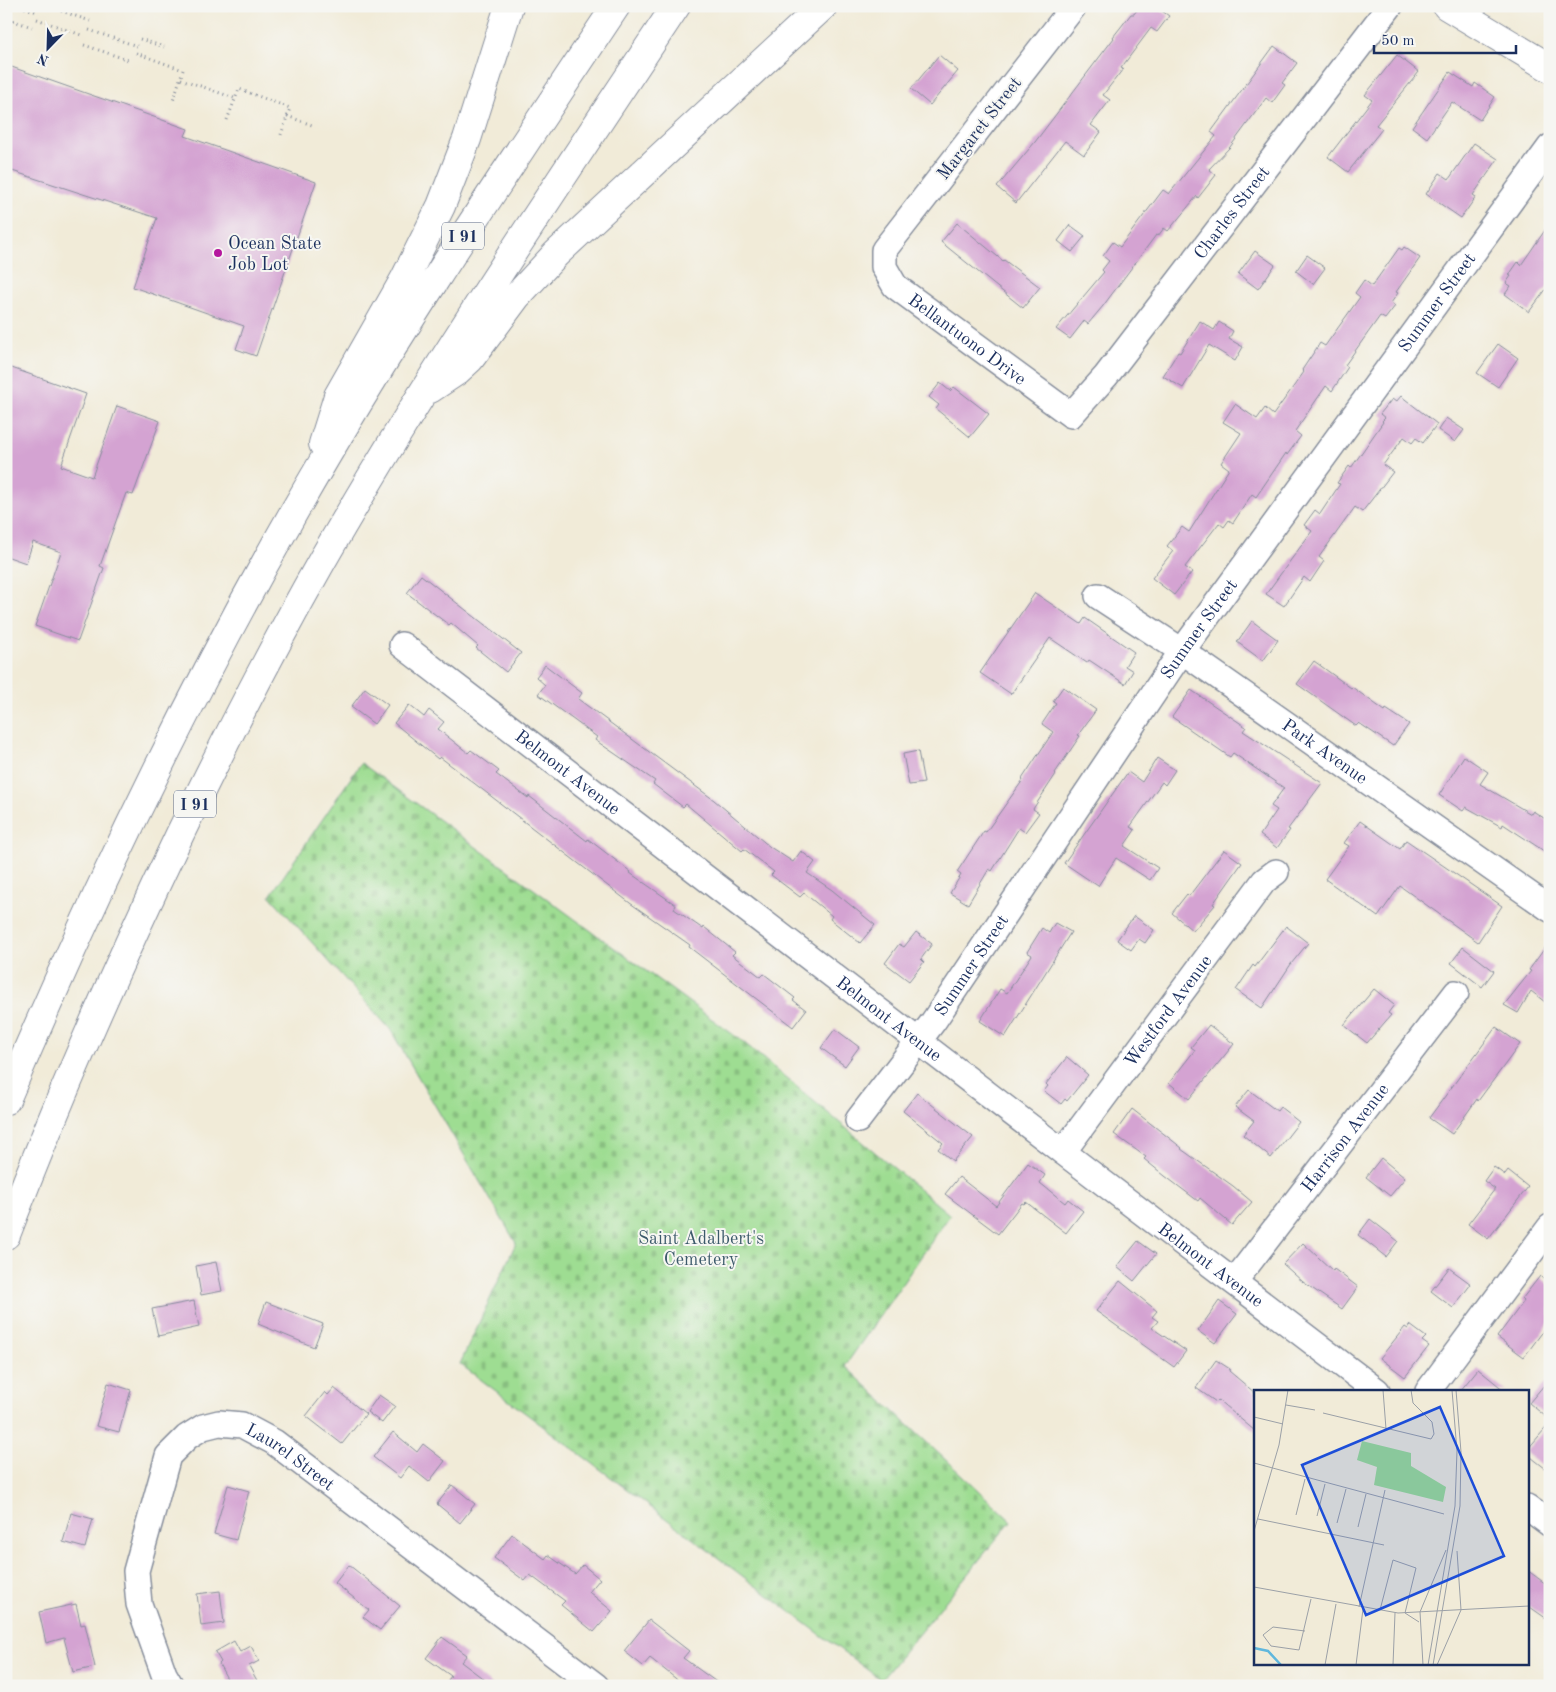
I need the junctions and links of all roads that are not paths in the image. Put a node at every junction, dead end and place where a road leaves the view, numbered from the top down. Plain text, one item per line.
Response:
1 (510, 6) edge
2 (616, 6) edge
3 (676, 6) edge
4 (823, 6) edge
5 (1074, 6) edge
6 (1390, 6) edge
7 (1447, 6) edge
8 (1550, 68) edge
9 (1550, 147) edge
10 (884, 250) joint
11 (422, 393) junction
12 (1071, 415) joint
13 (318, 471) junction
14 (1098, 596) dead end
15 (402, 645) dead end
16 (1182, 651) junction
17 (1276, 872) dead end
18 (1550, 909) edge
19 (1456, 993) dead end
20 (918, 1041) junction
21 (6, 1100) edge
22 (858, 1120) dead end
23 (1063, 1152) junction
24 (1550, 1227) edge
25 (6, 1235) edge
26 (1234, 1282) junction
27 (1376, 1390) edge
28 (1429, 1390) edge
29 (1528, 1508) edge
30 (1550, 1524) edge
31 (171, 1686) edge
32 (596, 1686) edge

1 - 13 main road
2 - 13 main road, I 91
3 - 11 main road, I 91
4 - 11 main road
5 - 10 street, Margaret Street
6 - 12 street, Charles Street
7 - 8 main road
9 - 16 street, Summer Street
10 - 12 street, Bellantuono Drive
11 - 25 main road, I 91
13 - 21 main road, I 91
14 - 16 street, Park Avenue
15 - 20 street, Belmont Avenue
16 - 18 street, Park Avenue
16 - 20 street, Summer Street
17 - 23 street, Westford Avenue
19 - 26 street, Harrison Avenue
20 - 22 street, Summer Street
20 - 23 street, Belmont Avenue
23 - 26 street, Belmont Avenue
24 - 28 street
26 - 27 street, Belmont Avenue
29 - 30 street
31 - 32 street, Laurel Street

